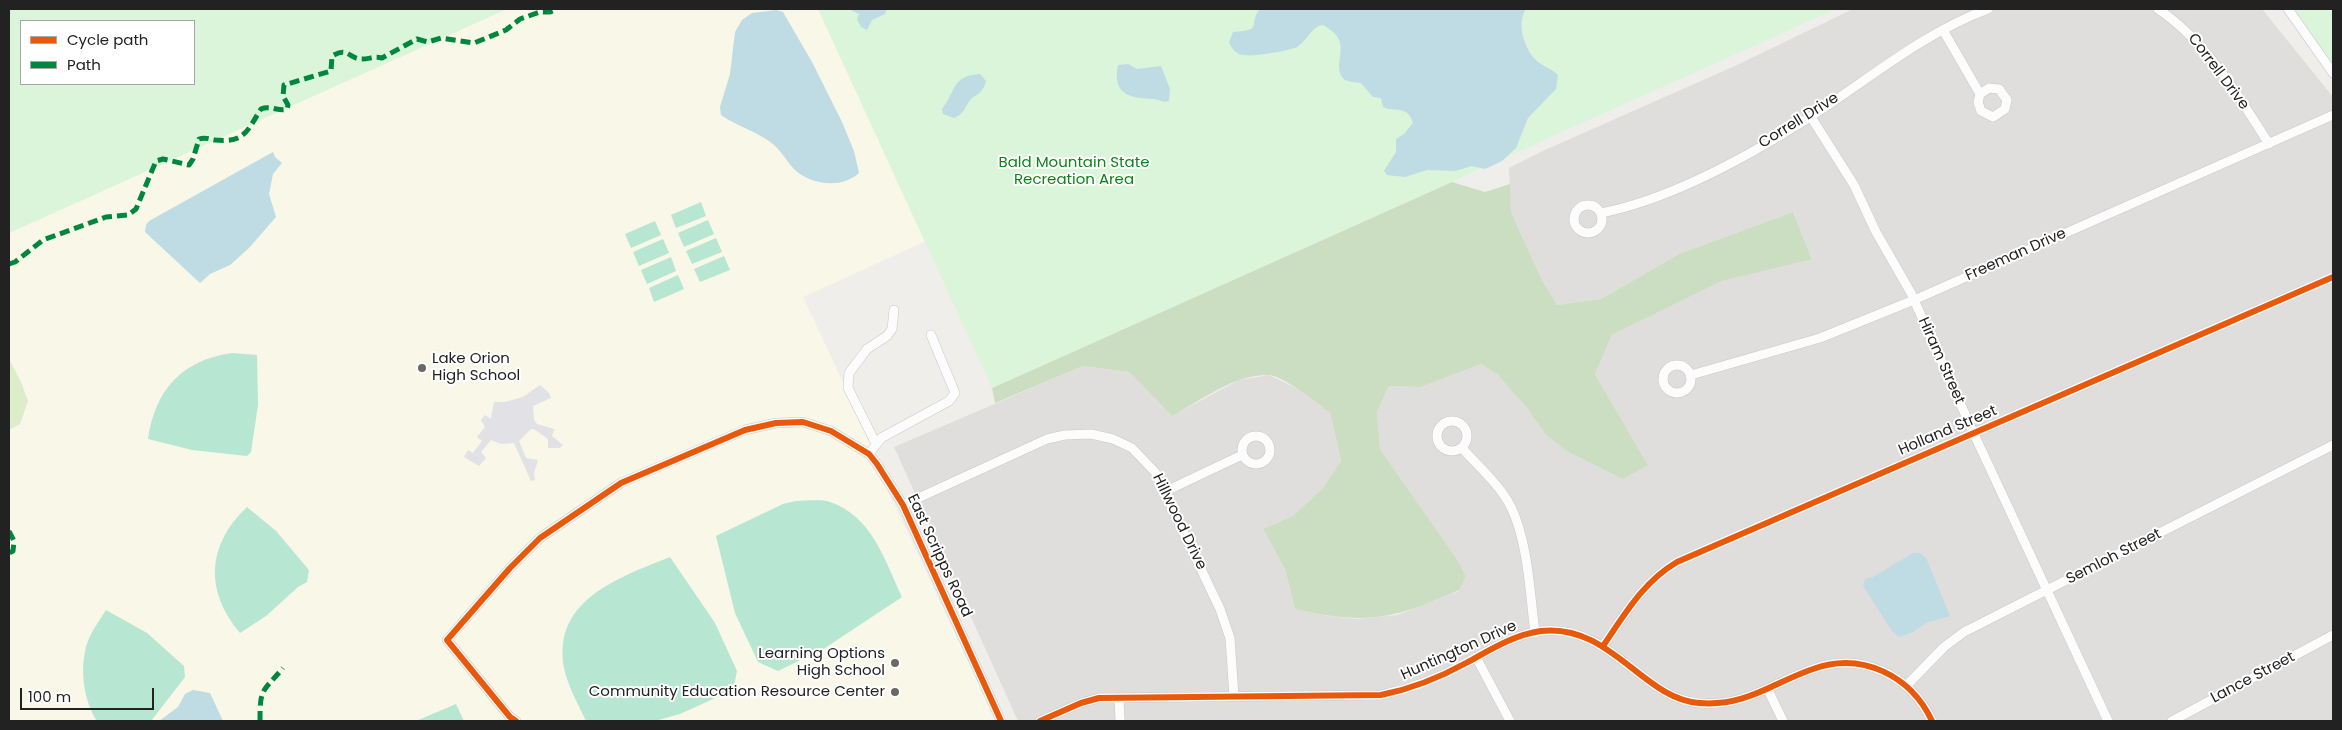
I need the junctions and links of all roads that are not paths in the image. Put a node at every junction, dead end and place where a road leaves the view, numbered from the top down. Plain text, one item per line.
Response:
1 (1988, 9) edge
2 (2158, 9) edge
3 (2288, 9) edge
4 (1943, 30) junction
5 (2333, 73) edge
6 (1980, 94) dead end
7 (2333, 115) edge
8 (1810, 117) junction
9 (2269, 144) junction
10 (1601, 213) dead end
11 (2333, 277) edge
12 (1914, 300) junction
13 (894, 310) dead end
14 (931, 335) dead end
15 (1691, 375) dead end
16 (1974, 434) junction
17 (876, 444) junction
18 (2333, 445) edge
19 (1462, 448) dead end
20 (869, 454) junction
21 (1242, 455) dead end
22 (1166, 491) junction
23 (903, 505) junction
24 (2046, 591) junction
25 (1535, 633) junction
26 (2333, 635) edge
27 (1603, 646) junction
28 (1476, 657) junction
29 (1907, 685) junction
30 (1768, 690) junction
31 (1234, 696) junction
32 (1119, 698) junction
33 (516, 721) edge
34 (1002, 721) edge
35 (1040, 721) edge
36 (1120, 721) edge
37 (1510, 721) edge
38 (1782, 721) edge
39 (1932, 721) edge
40 (2108, 721) edge
41 (2172, 721) edge

1 - 4 street, Correll Drive
2 - 9 street, Correll Drive
3 - 5 street
4 - 6 street
4 - 8 street, Correll Drive
7 - 9 street, Freeman Drive
8 - 10 street, Correll Drive
8 - 12 street, Hiram Street
9 - 12 street, Freeman Drive
11 - 16 street, Holland Street
12 - 15 street, Freeman Drive
12 - 16 street, Hiram Street
13 - 17 street
14 - 17 street
16 - 24 street, Hiram Street
16 - 27 street, Holland Street
17 - 20 street
18 - 24 street, Semloh Street
19 - 25 street
20 - 23 street, East Scripps Road
20 - 33 street, East Scripps Road
21 - 22 street
22 - 23 street, Hillwood Drive
22 - 31 street, Hillwood Drive
23 - 34 street, East Scripps Road
24 - 29 street, Semloh Street
24 - 40 street, Hiram Street
25 - 27 street, Huntington Drive
25 - 28 street, Huntington Drive
26 - 41 street, Lance Street
27 - 30 street, Huntington Drive
28 - 31 street, Huntington Drive
28 - 37 street
29 - 30 street, Huntington Drive
29 - 39 street, Huntington Drive
30 - 38 street
31 - 32 street, Huntington Drive
32 - 35 street, Huntington Drive
32 - 36 street

